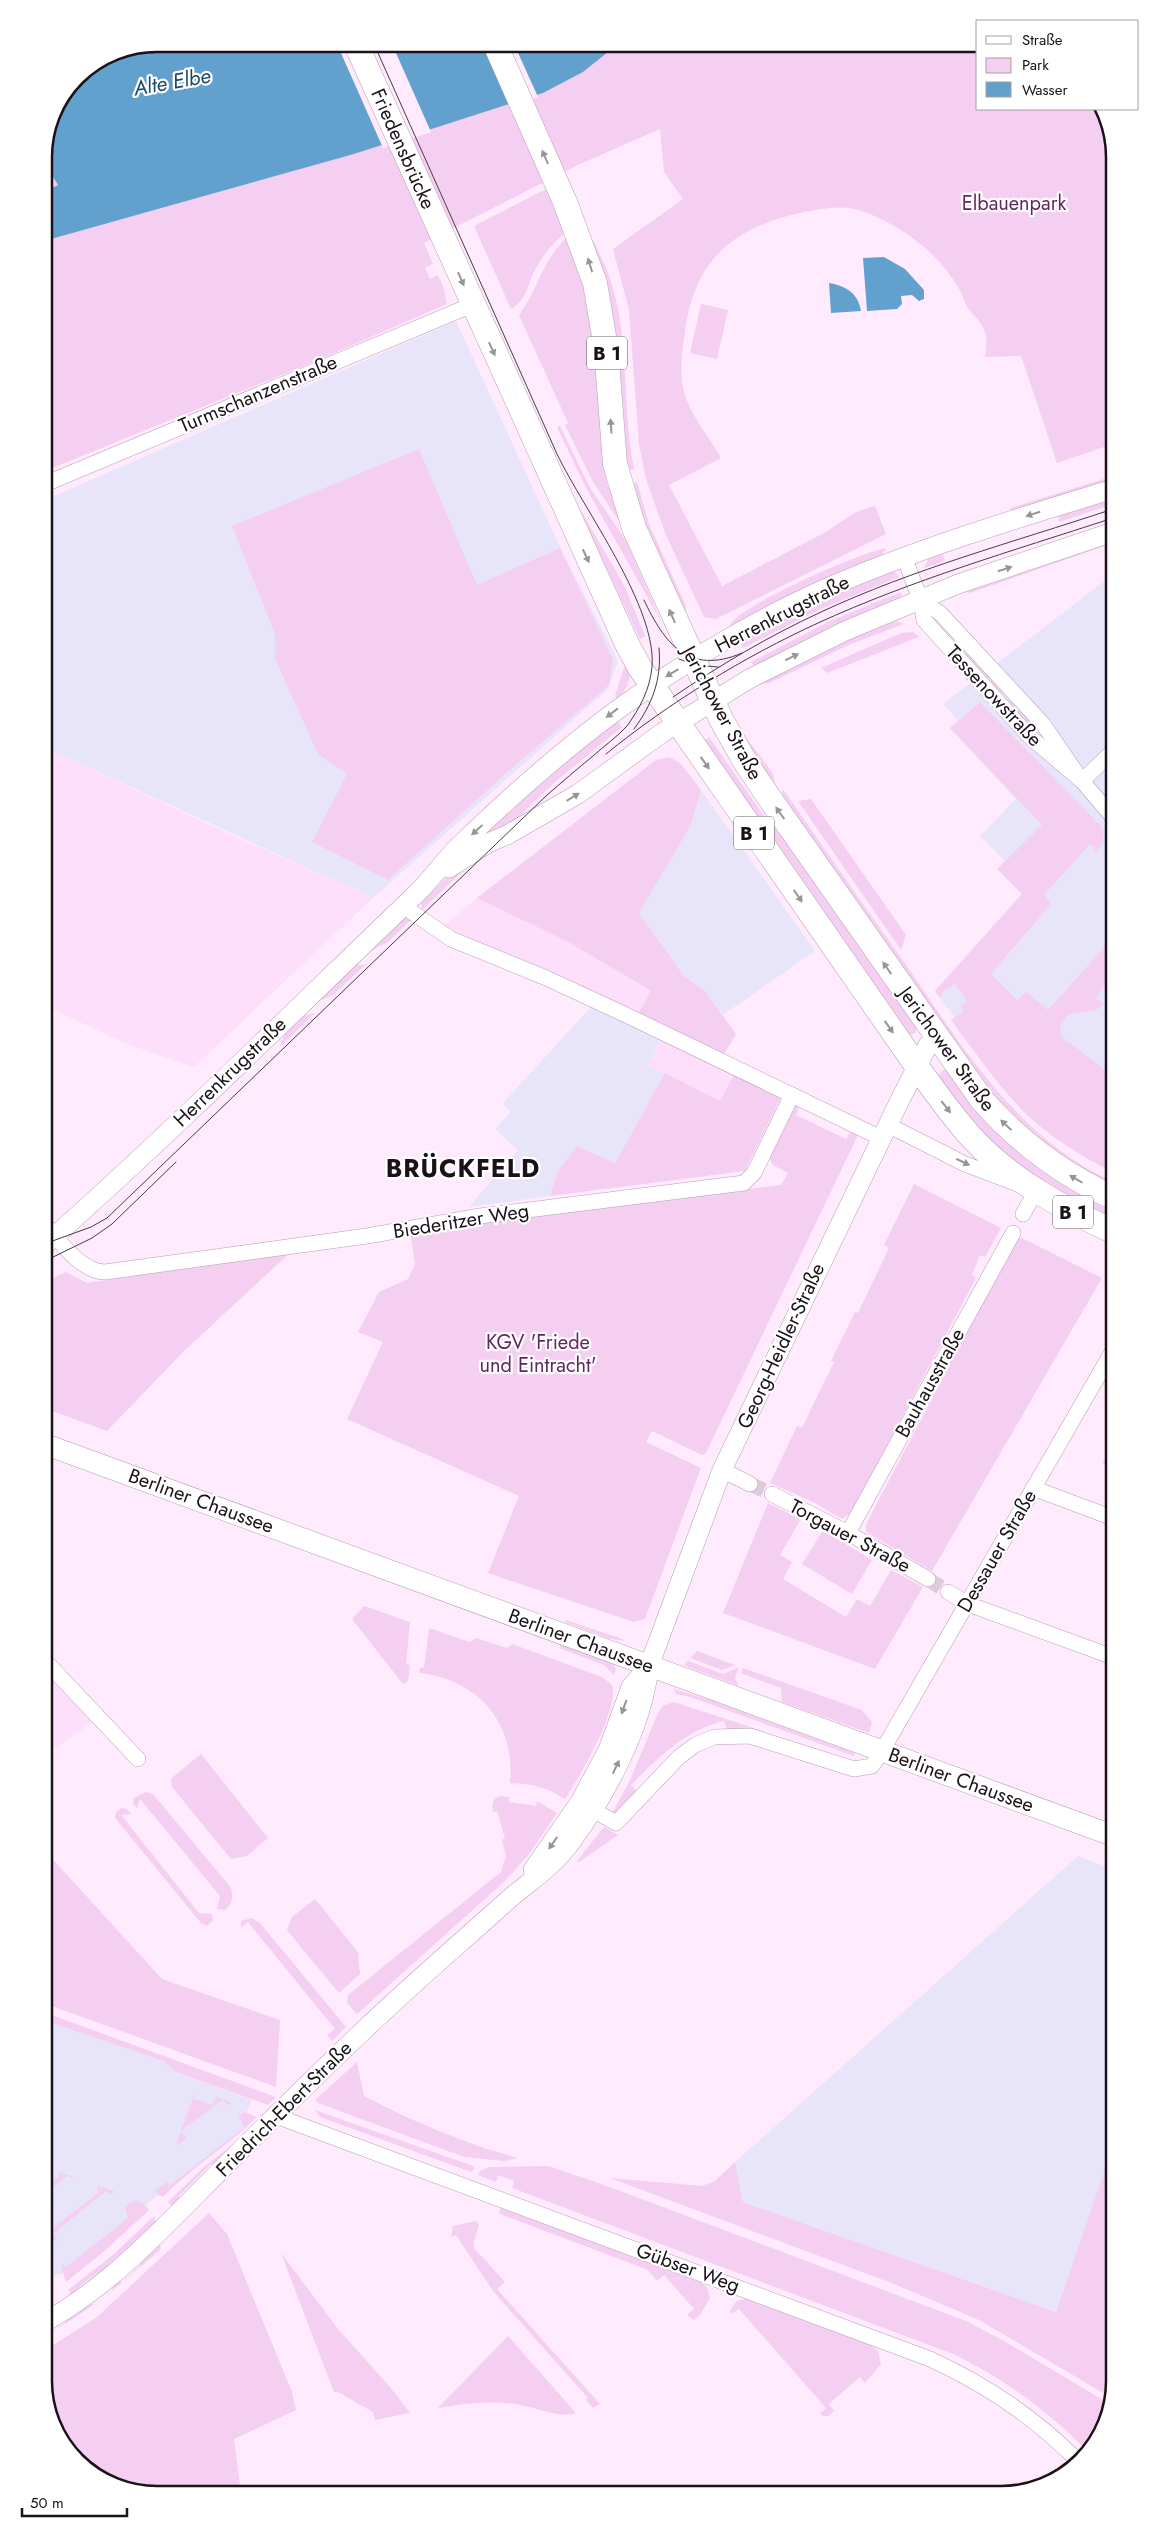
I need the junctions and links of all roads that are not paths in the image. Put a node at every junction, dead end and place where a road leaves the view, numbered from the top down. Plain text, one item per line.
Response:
1 (360, 52) edge
2 (499, 52) edge
3 (472, 305) junction
4 (53, 481) edge
5 (1106, 491) edge
6 (1106, 534) edge
7 (904, 558) junction
8 (921, 601) junction
9 (693, 660) junction
10 (652, 685) junction
11 (712, 701) junction
12 (677, 722) junction
13 (1106, 758) edge
14 (1082, 781) junction
15 (1106, 809) edge
16 (433, 878) junction
17 (403, 906) junction
18 (935, 1036) junction
19 (918, 1068) junction
20 (792, 1095) junction
21 (884, 1132) junction
22 (1036, 1191) junction
23 (1106, 1194) edge
24 (1023, 1214) dead end
25 (1106, 1228) edge
26 (53, 1232) edge
27 (1013, 1234) dead end
28 (53, 1238) edge
29 (81, 1262) joint
30 (1106, 1362) edge
31 (52, 1448) edge
32 (722, 1470) junction
33 (750, 1484) tunnel mouth
34 (1033, 1488) junction
35 (772, 1494) tunnel mouth
36 (1106, 1515) edge
37 (848, 1533) junction
38 (928, 1579) tunnel mouth
39 (948, 1592) tunnel mouth
40 (968, 1604) junction
41 (1106, 1654) edge
42 (649, 1666) junction
43 (52, 1669) edge
44 (882, 1751) junction
45 (138, 1759) dead end
46 (587, 1806) junction
47 (1106, 1833) edge
48 (276, 2116) junction
49 (52, 2318) edge
50 (1073, 2457) edge

1 -> 3 main road, Friedensbrücke / B 1
9 -> 2 main road, Jerichower Straße / B 1
3 - 4 street, Turmschanzenstraße
3 -> 10 main road, Jerichower Straße / B 1
5 -> 7 street, Herrenkrugstraße
8 -> 6 street, Herrenkrugstraße
7 - 8 street, Tessenowstraße
7 - 9 street, Herrenkrugstraße
11 -> 8 street, Herrenkrugstraße
8 - 14 street, Tessenowstraße
9 -> 10 street, Herrenkrugstraße
9 - 11 main road, Jerichower Straße / B 1
10 - 12 main road, Jerichower Straße / B 1
10 -> 16 street, Herrenkrugstraße
11 - 12 street, Herrenkrugstraße
18 -> 11 main road, Jerichower Straße / B 1
16 -> 12 street, Herrenkrugstraße
12 -> 19 main road, Jerichower Straße / B 1
13 - 14 street
14 - 15 street, Tessenowstraße
16 - 17 street, Herrenkrugstraße
17 - 20 street
17 - 26 street, Herrenkrugstraße
18 - 19 street, Georg-Heidler-Straße
23 -> 18 main road, Jerichower Straße / B 1
19 - 21 street, Georg-Heidler-Straße
19 -> 22 main road, Jerichower Straße / B 1
20 - 21 street
20 - 29 street, Biederitzer Weg
21 -> 22 street, Jerichower Straße
21 - 32 street, Georg-Heidler-Straße
22 - 24 street
22 - 25 main road, Jerichower Straße / B 1
27 - 37 street, Bauhausstraße
28 - 29 street, Herrenkrugstraße
30 - 34 street, Dessauer Straße
31 - 42 main road, Berliner Chaussee
32 - 33 street
32 - 42 street, Georg-Heidler-Straße
34 - 36 street
34 - 40 street, Dessauer Straße
35 - 37 street, Torgauer Straße
37 - 38 street, Torgauer Straße
39 - 40 street
40 - 41 street
40 - 44 street, Dessauer Straße
42 - 44 main road, Berliner Chaussee
42 - 46 street, Friedrich-Ebert-Straße
43 - 45 street
44 - 46 street
44 - 47 main road, Berliner Chaussee
46 - 48 street, Friedrich-Ebert-Straße
48 - 49 street, Friedrich-Ebert-Straße
48 - 50 street, Gübser Weg

